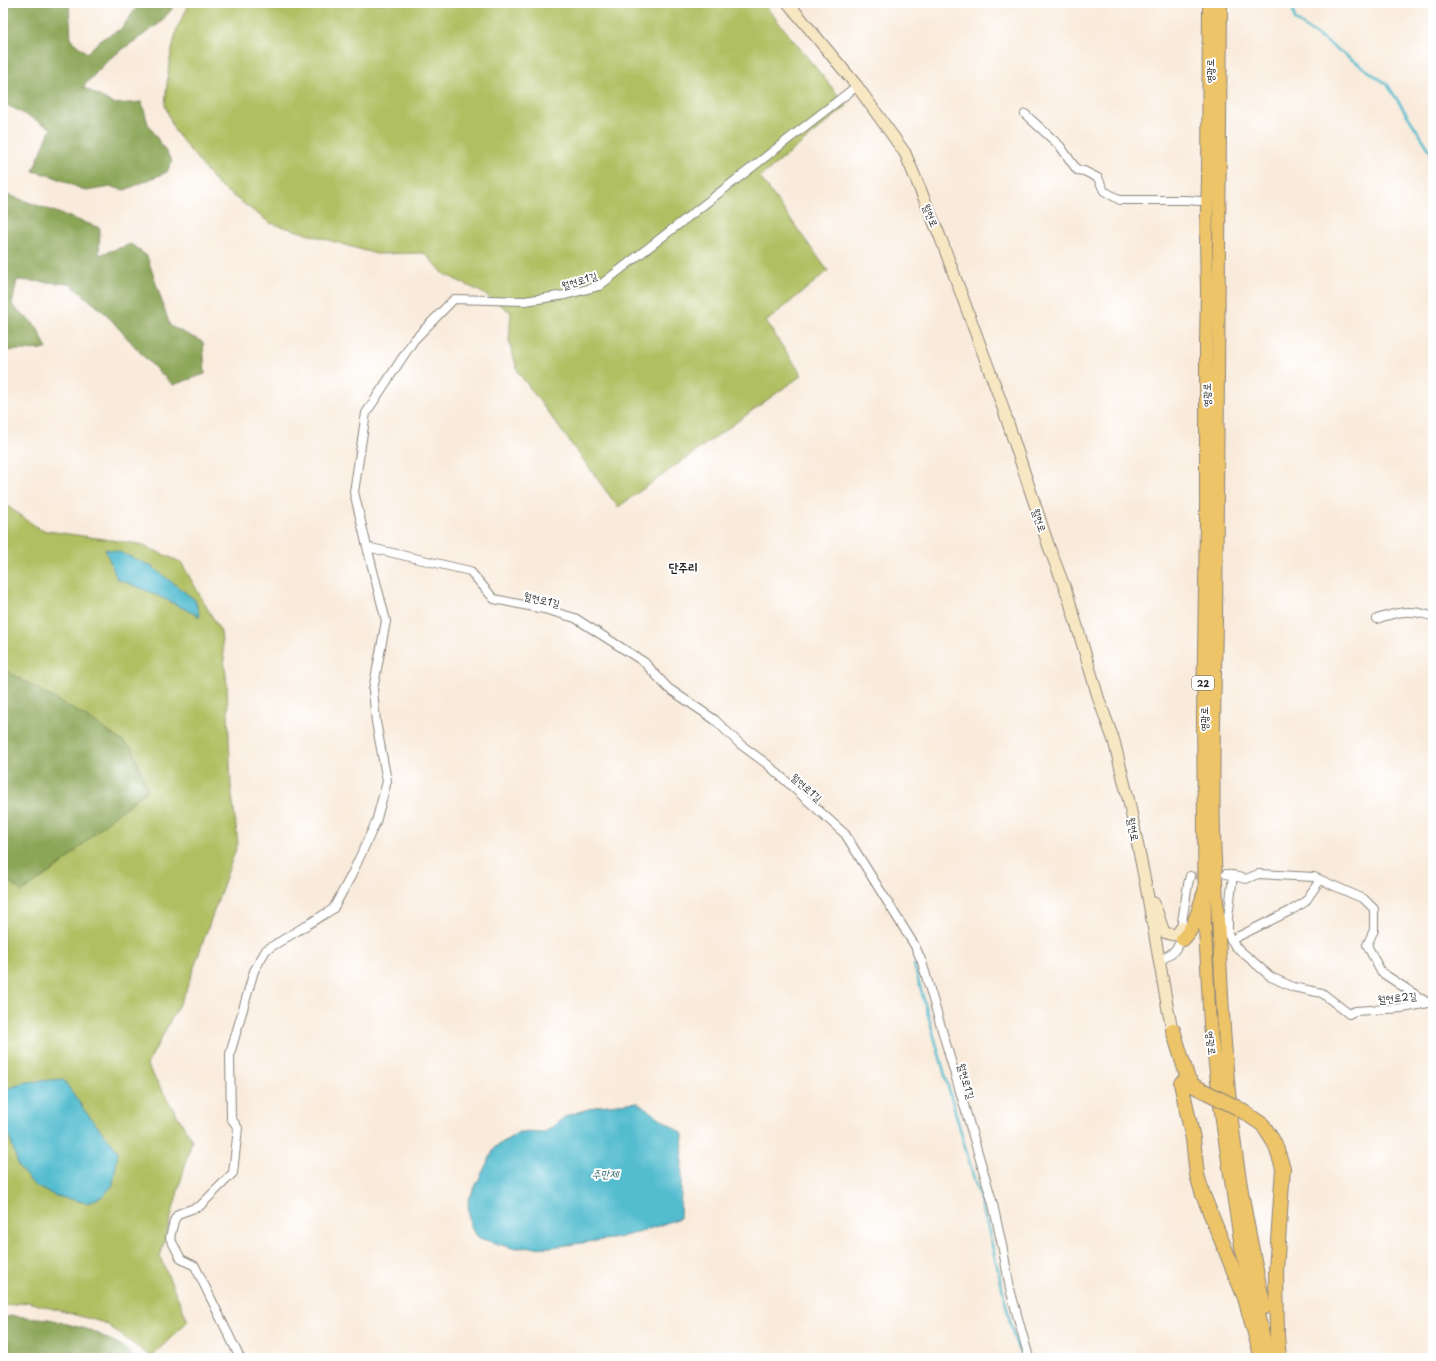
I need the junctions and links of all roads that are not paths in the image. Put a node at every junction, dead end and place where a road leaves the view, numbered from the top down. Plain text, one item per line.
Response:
1 (788, 3) edge
2 (1205, 3) edge
3 (1209, 3) edge
4 (1221, 3) edge
5 (1209, 57) junction
6 (856, 86) junction
7 (1025, 114) dead end
8 (1200, 201) dead end
9 (367, 547) junction
10 (1433, 616) edge
11 (1377, 619) dead end
12 (1141, 860) junction
13 (1190, 876) dead end
14 (1320, 880) junction
15 (1204, 894) junction
16 (1182, 933) junction
17 (1231, 940) junction
18 (1159, 962) junction
19 (1173, 1030) joint
20 (1188, 1084) junction
21 (240, 1358) edge
22 (1029, 1358) edge
23 (1262, 1358) edge
24 (1269, 1358) edge
25 (1276, 1358) edge
26 (1279, 1358) edge

1 - 6 street, 월현로
2 - 5 street
3 - 5 main road, 영광로 / 22
4 - 25 main road, 영광로 / 22
5 - 15 main road, 영광로 / 22
6 - 9 street, 월현로1길
6 - 12 street, 월현로
7 - 8 street
9 - 21 street
9 - 22 street, 월현로1길
10 - 11 street
12 - 16 street
12 - 18 street, 월현로
13 - 16 street
14 - 17 street
14 - 17 street, 월현로2길
14 - 17 street, 월현로2길
15 - 16 highway
15 - 24 main road, 영광로 / 22
16 - 18 street
18 - 19 street, 월현로
19 - 20 highway
20 - 23 highway
20 - 26 highway, bridge

